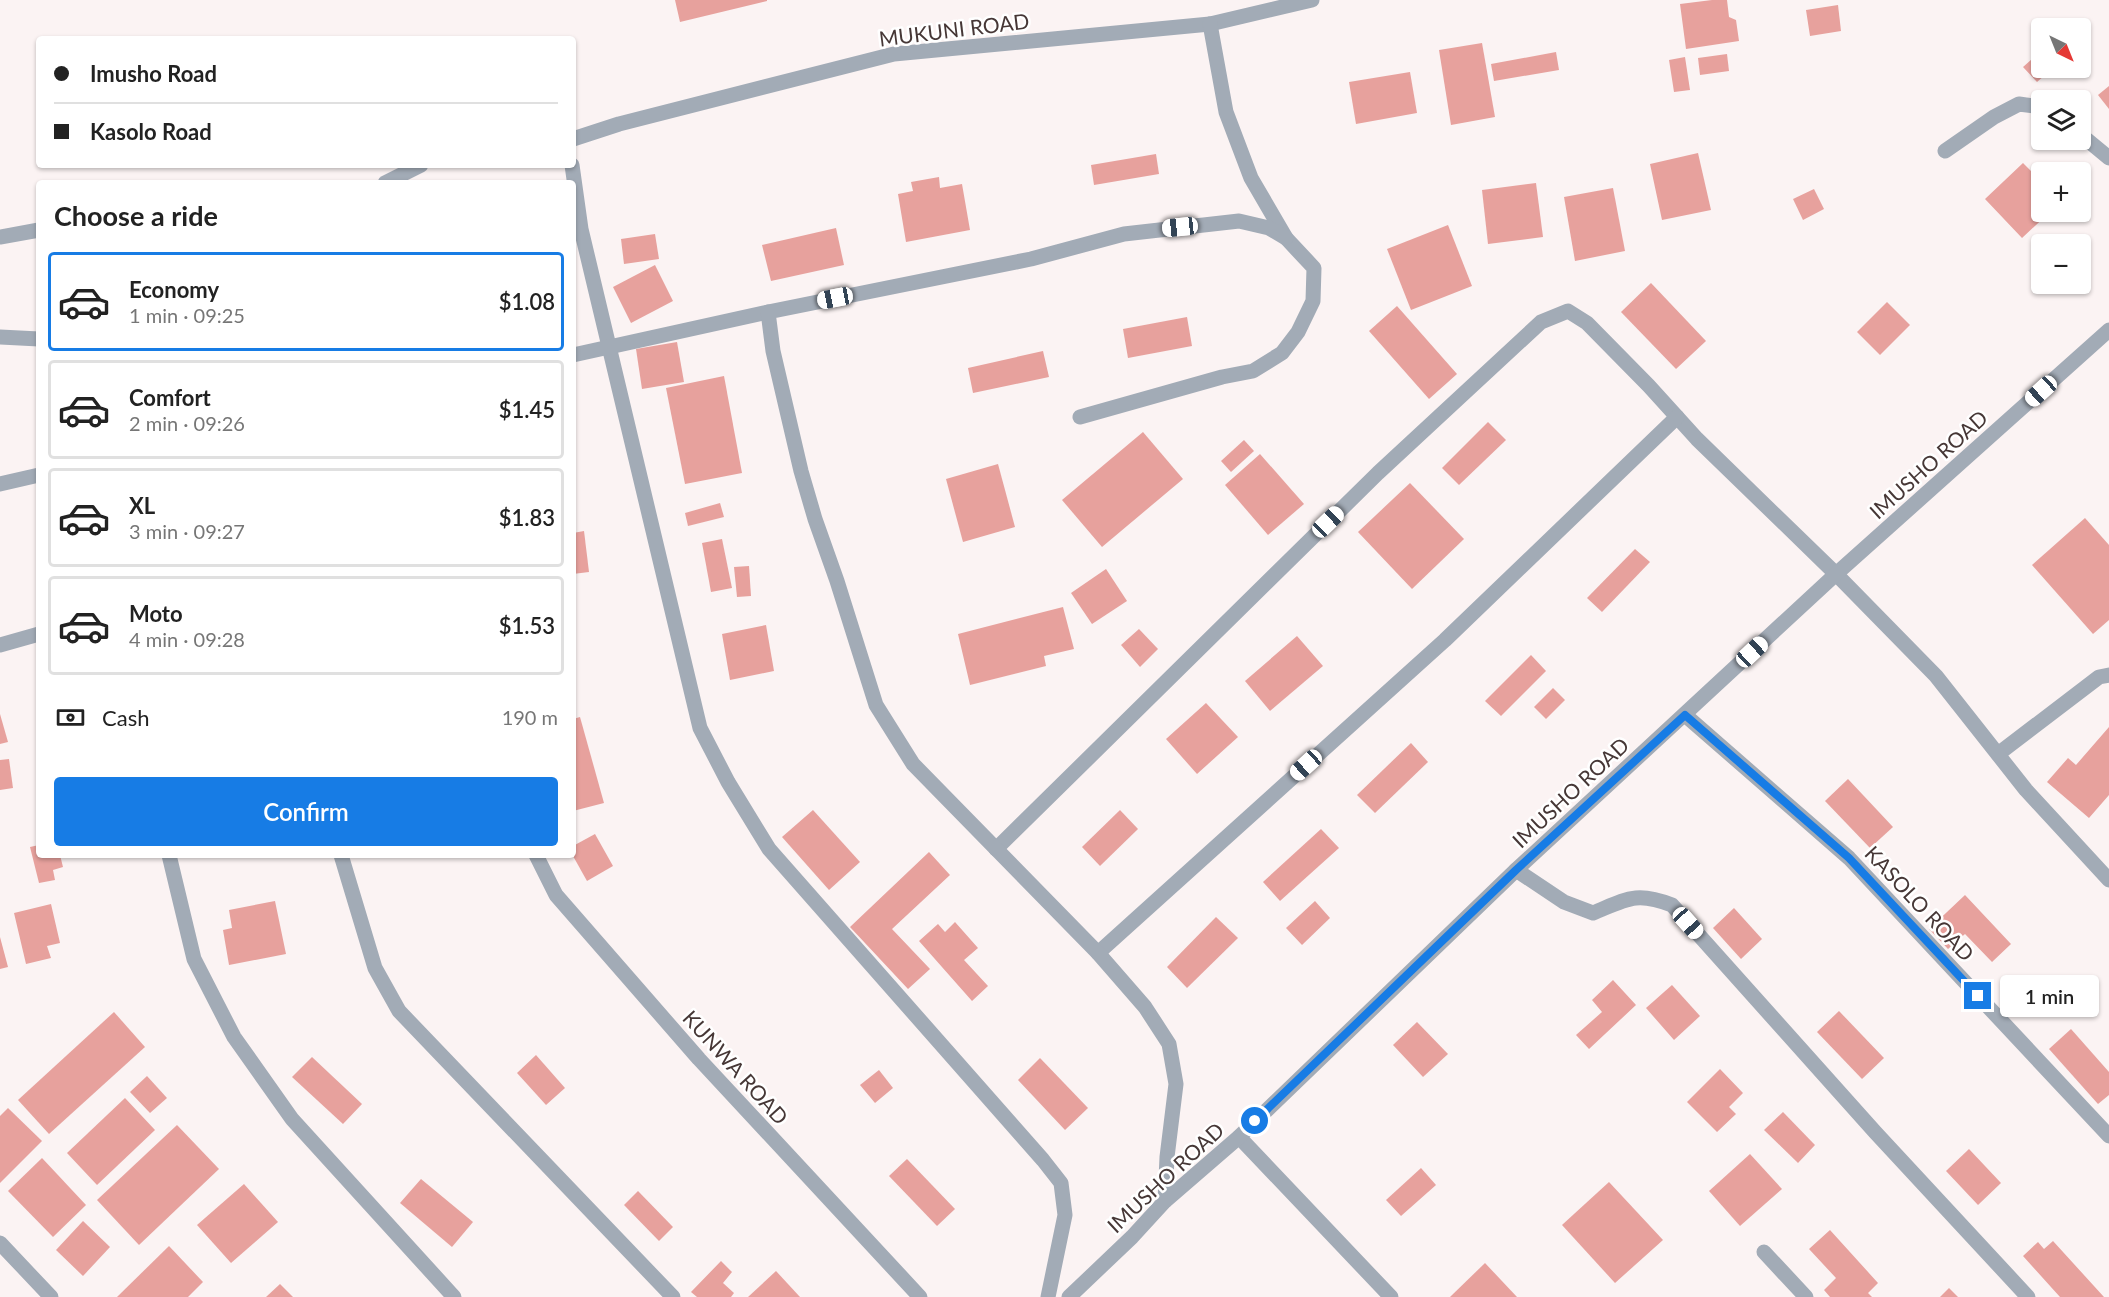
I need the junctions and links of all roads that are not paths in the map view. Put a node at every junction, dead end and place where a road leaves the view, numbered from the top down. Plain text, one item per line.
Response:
1 (1312, 0) edge
2 (1210, 24) junction
3 (2031, 106) edge
4 (576, 138) edge
5 (2091, 143) edge
6 (1945, 151) dead end
7 (2109, 158) edge
8 (415, 168) edge
9 (391, 180) edge
10 (576, 197) edge
11 (36, 231) edge
12 (0, 237) edge
13 (1286, 238) junction
14 (768, 312) junction
15 (2109, 330) edge
16 (0, 337) edge
17 (36, 339) edge
18 (610, 348) junction
19 (576, 354) edge
20 (1080, 417) dead end
21 (1677, 417) junction
22 (36, 476) edge
23 (0, 484) edge
24 (1836, 574) junction
25 (36, 635) edge
26 (0, 645) edge
27 (2109, 675) edge
28 (1685, 715) junction
29 (1998, 754) junction
30 (996, 849) junction
31 (170, 858) edge
32 (342, 858) edge
33 (538, 858) edge
34 (1516, 870) junction
35 (2109, 880) edge
36 (1098, 953) junction
37 (2109, 1136) edge
38 (1239, 1137) junction
39 (1165, 1201) junction
40 (0, 1243) edge
41 (1764, 1252) dead end
42 (6, 1260) edge
43 (51, 1297) edge
44 (454, 1297) edge
45 (673, 1297) edge
46 (920, 1297) edge
47 (1048, 1297) edge
48 (1069, 1297) edge
49 (1391, 1297) edge
50 (1806, 1297) edge
51 (2028, 1297) edge

1 - 2 street, MUKUNI ROAD
2 - 4 street, MUKUNI ROAD
2 - 13 street
3 - 6 street
5 - 7 street
8 - 9 street
10 - 18 street
11 - 12 street
13 - 14 street
13 - 20 street
14 - 18 street
14 - 30 street
15 - 24 street, IMUSHO ROAD
16 - 17 street
18 - 19 street
18 - 47 street
21 - 24 street
21 - 30 street
21 - 36 street
22 - 23 street
24 - 28 street, IMUSHO ROAD
24 - 29 street
25 - 26 street
27 - 29 street
28 - 34 street, IMUSHO ROAD
28 - 37 street, KASOLO ROAD
29 - 35 street
30 - 36 street
31 - 44 street
32 - 45 street
33 - 46 street, KUNWA ROAD
34 - 38 street, IMUSHO ROAD
34 - 51 street
36 - 39 street
38 - 39 street, IMUSHO ROAD
38 - 49 street
39 - 48 street, IMUSHO ROAD
40 - 42 street
41 - 50 street
42 - 43 street

